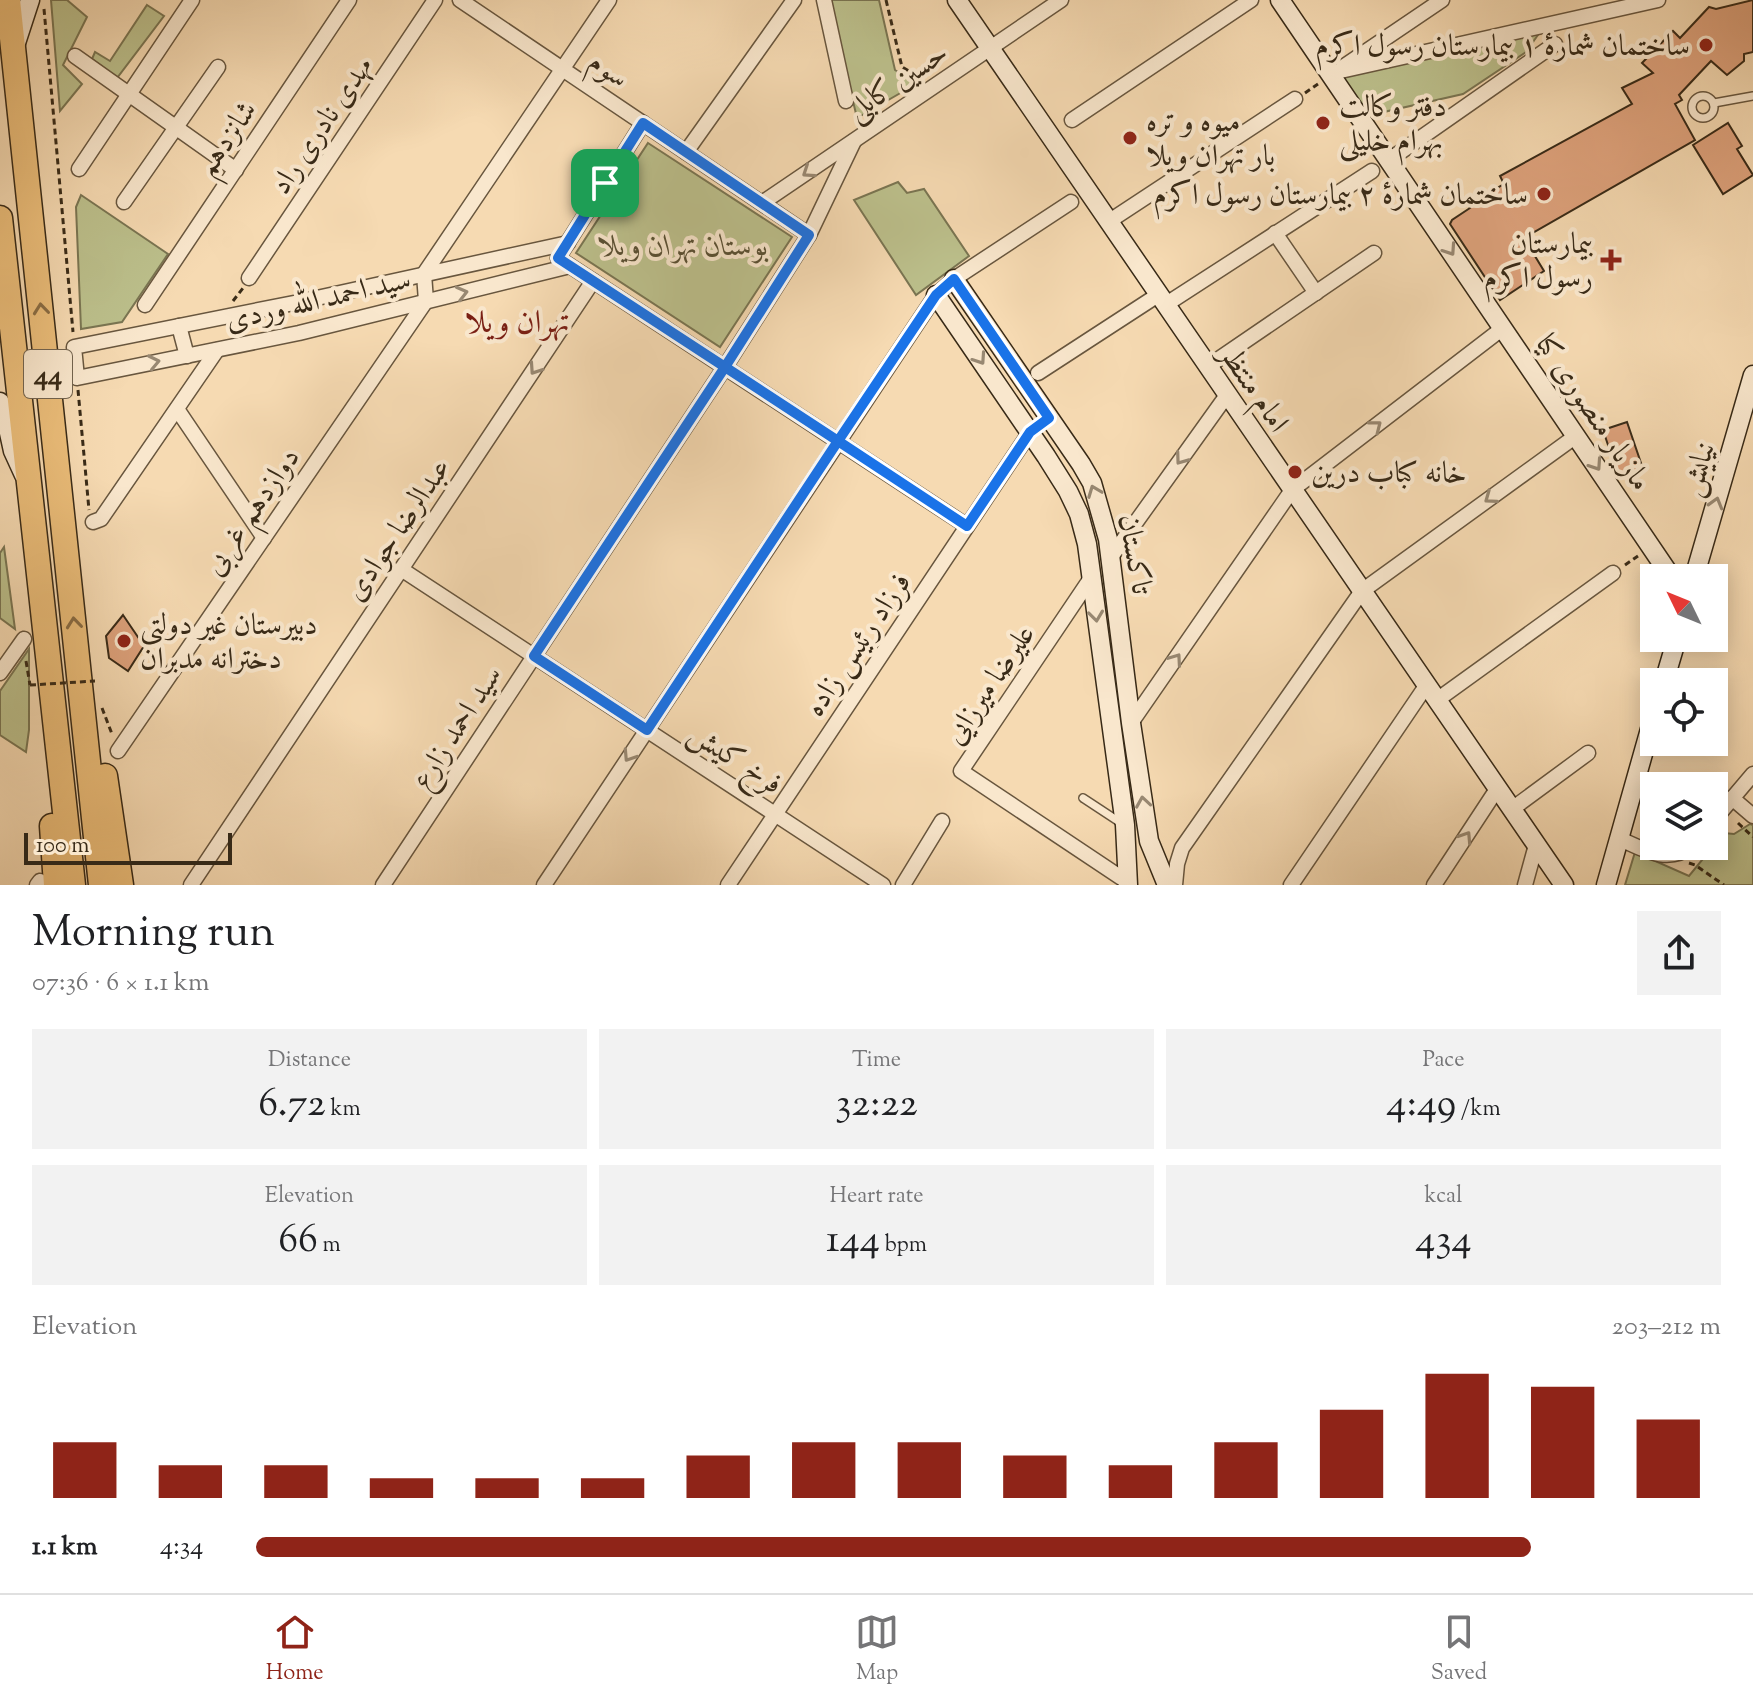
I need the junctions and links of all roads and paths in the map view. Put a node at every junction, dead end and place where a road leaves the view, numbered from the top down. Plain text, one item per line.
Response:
1 (8, 0) edge
2 (192, 0) edge
3 (349, 0) edge
4 (435, 0) edge
5 (460, 0) edge
6 (609, 0) edge
7 (794, 0) edge
8 (824, 0) edge
9 (886, 0) edge
10 (957, 0) edge
11 (1251, 0) edge
12 (1280, 0) edge
13 (1442, 0) edge
14 (1658, 0) edge
15 (1056, 1) edge
16 (37, 2) edge
17 (1555, 44) dead end
18 (14, 48) junction
19 (990, 48) junction
20 (75, 56) dead end
21 (218, 67) dead end
22 (563, 69) junction
23 (1334, 73) junction
24 (935, 86) junction
25 (128, 94) junction
26 (1753, 96) edge
27 (1295, 99) joint
28 (846, 101) dead end
29 (1714, 103) dead end
30 (1072, 120) dead end
31 (643, 123) junction
32 (176, 128) junction
33 (854, 141) junction
34 (686, 152) junction
35 (1389, 160) junction
36 (79, 169) dead end
37 (236, 170) junction
38 (1372, 171) dead end
39 (124, 202) dead end
40 (1071, 202) dead end
41 (762, 203) junction
42 (0, 218) edge
43 (1108, 222) junction
44 (1275, 233) junction
45 (809, 235) junction
46 (568, 243) junction
47 (1374, 253) dead end
48 (564, 262) junction
49 (424, 274) junction
50 (249, 278) joint
51 (954, 279) junction
52 (593, 281) junction
53 (1316, 293) junction
54 (936, 295) junction
55 (1161, 300) junction
56 (426, 301) junction
57 (145, 305) dead end
58 (222, 317) junction
59 (179, 326) junction
60 (1503, 328) junction
61 (74, 347) junction
62 (217, 350) junction
63 (187, 356) junction
64 (725, 367) junction
65 (1207, 367) junction
66 (1038, 373) dead end
67 (1753, 375) edge
68 (77, 378) junction
69 (1227, 395) junction
70 (0, 402) edge
71 (177, 409) junction
72 (1049, 418) junction
73 (1030, 432) junction
74 (1576, 436) junction
75 (838, 441) junction
76 (29, 487) junction
77 (1292, 490) junction
78 (93, 522) joint
79 (967, 526) junction
80 (264, 538) junction
81 (1651, 547) junction
82 (1111, 557) junction
83 (1663, 564) edge
84 (1698, 564) edge
85 (401, 569) junction
86 (1613, 573) joint
87 (1091, 578) junction
88 (1362, 591) junction
89 (24, 639) dead end
90 (534, 656) junction
91 (26, 666) dead end
92 (0, 673) edge
93 (1432, 693) junction
94 (92, 694) junction
95 (55, 720) junction
96 (1131, 723) junction
97 (647, 730) junction
98 (118, 751) joint
99 (1588, 753) dead end
100 (1642, 756) edge
101 (1137, 762) junction
102 (1116, 765) junction
103 (1753, 774) edge
104 (1497, 789) junction
105 (1083, 798) dead end
106 (1732, 798) junction
107 (1728, 803) edge
108 (1512, 809) junction
109 (775, 814) junction
110 (1753, 816) edge
111 (942, 821) dead end
112 (1125, 825) junction
113 (1618, 838) junction
114 (1149, 841) junction
115 (1536, 845) junction
116 (1640, 847) edge
117 (1182, 848) junction
118 (1677, 860) edge
119 (1168, 882) edge
120 (44, 884) edge
121 (1128, 884) edge
122 (73, 885) edge
123 (101, 885) edge
124 (121, 885) edge
125 (191, 885) edge
126 (383, 885) edge
127 (544, 885) edge
128 (728, 885) edge
129 (883, 885) edge
130 (903, 885) edge
131 (1291, 885) edge
132 (1434, 885) edge
133 (1525, 885) edge
134 (1564, 885) edge
135 (1606, 885) edge
136 (1724, 885) edge

1 - 18 highway, 44
2 - 25 street
3 - 37 street, شانزدهم
4 - 50 street, مهدی نادری راد
5 - 22 street, سوم
6 - 22 street
7 - 34 street
8 - 28 street
9 - 24 path
10 - 19 street, امام منتظر
11 - 30 street
12 - 23 street, مازیار منصوری کیا
13 - 23 street
14 - 23 street
15 - 19 street, حسین کابلی
16 - 18 street
16 - 61 path
17 - 35 street
94 -> 18 highway, 44
19 - 24 street, حسین کابلی
19 - 43 street, امام منتظر
20 - 25 street
21 - 32 street
22 - 31 street, سوم
22 - 49 street
23 - 27 path
23 - 35 street, مازیار منصوری کیا
24 - 33 street, حسین کابلی
25 - 32 street
25 - 36 street
26 - 29 lane
27 - 43 street
31 - 34 street, سوم
31 - 46 street
32 - 37 street
32 - 39 street
33 -> 41 street, حسین کابلی
33 - 45 street, سید احمد زارع
34 - 41 street, سوم
35 -> 60 street, مازیار منصوری کیا
37 - 57 street, شانزدهم
38 - 44 street
40 - 51 street
41 - 45 street, سوم
42 - 76 highway, 44
43 - 55 street, امام منتظر
44 - 53 street
44 - 55 street
45 - 64 street, سید احمد زارع
46 - 48 street
46 - 49 street, سید احمد الله وردی
47 - 53 street
48 - 52 street
56 -> 48 street, سید احمد الله وردی
49 - 56 street
49 - 58 street, سید احمد الله وردی
50 - 58 path
51 - 54 street
51 - 72 street, تاکستان
52 - 64 street
52 -> 85 street, عبدالرضا جوادی
53 - 65 street
54 -> 73 street, تاکستان
54 - 75 street
55 - 65 street, امام منتظر
55 - 66 street
56 - 62 street, سید احمد الله وردی
56 - 80 street, دوازدهم غربی
58 - 59 street, سید احمد الله وردی
59 - 61 street, سید احمد الله وردی
59 - 63 street
60 - 74 street, مازیار منصوری کیا
77 -> 60 street
61 - 68 street
62 - 63 street, سید احمد الله وردی
62 - 71 street
68 -> 63 street, سید احمد الله وردی
64 - 75 street
64 - 90 street, سید احمد زارع
65 - 69 street, امام منتظر
84 -> 67 street, نیایش
68 - 78 path
69 - 77 street, امام منتظر
69 -> 82 street
70 - 76 street
71 - 78 street
71 - 80 street
72 - 73 street
82 -> 72 street, تاکستان
73 - 79 street, فرزاد رئیس زاده
73 - 87 street, تاکستان
74 -> 81 street, مازیار منصوری کیا
74 -> 88 street
75 - 79 street
75 - 97 street
76 - 95 highway, 44
77 - 88 street, امام منتظر
96 -> 77 street
79 - 109 street, فرزاد رئیس زاده
80 - 98 street, دوازدهم غربی
81 - 83 street, مازیار منصوری کیا
81 - 86 path
82 - 96 street, تاکستان
85 - 90 street, فرخ کیش
85 - 125 street, عبدالرضا جوادی
86 - 93 street
87 -> 102 street, تاکستان
87 - 121 street, علیرضا میرزایی
88 - 93 street, امام منتظر
88 - 117 street
89 - 92 street
90 - 97 street, فرخ کیش
90 - 126 street, سید احمد زارع
91 - 94 path, bridge
93 - 104 street, امام منتظر
93 - 131 street
94 - 98 path
94 - 123 highway, 44
94 - 124 highway
95 - 120 highway
95 - 122 highway, 44
96 - 101 street, تاکستان
97 - 109 street, فرخ کیش
97 -> 127 street
99 - 108 street
100 - 113 street
101 - 102 street
114 -> 101 street, تاکستان
102 - 112 street, تاکستان
103 - 106 street
104 - 108 street, امام منتظر
132 -> 104 street
105 - 112 lane
106 - 107 street
106 - 110 street
108 - 115 street, امام منتظر
109 - 128 street, فرزاد رئیس زاده
109 - 129 street, فرخ کیش
111 - 130 street
112 - 121 street, تاکستان
113 - 116 street
113 - 135 street
114 - 117 street
114 - 119 street, تاکستان
115 - 133 street
115 - 134 street, امام منتظر
117 - 119 street
118 - 136 path

